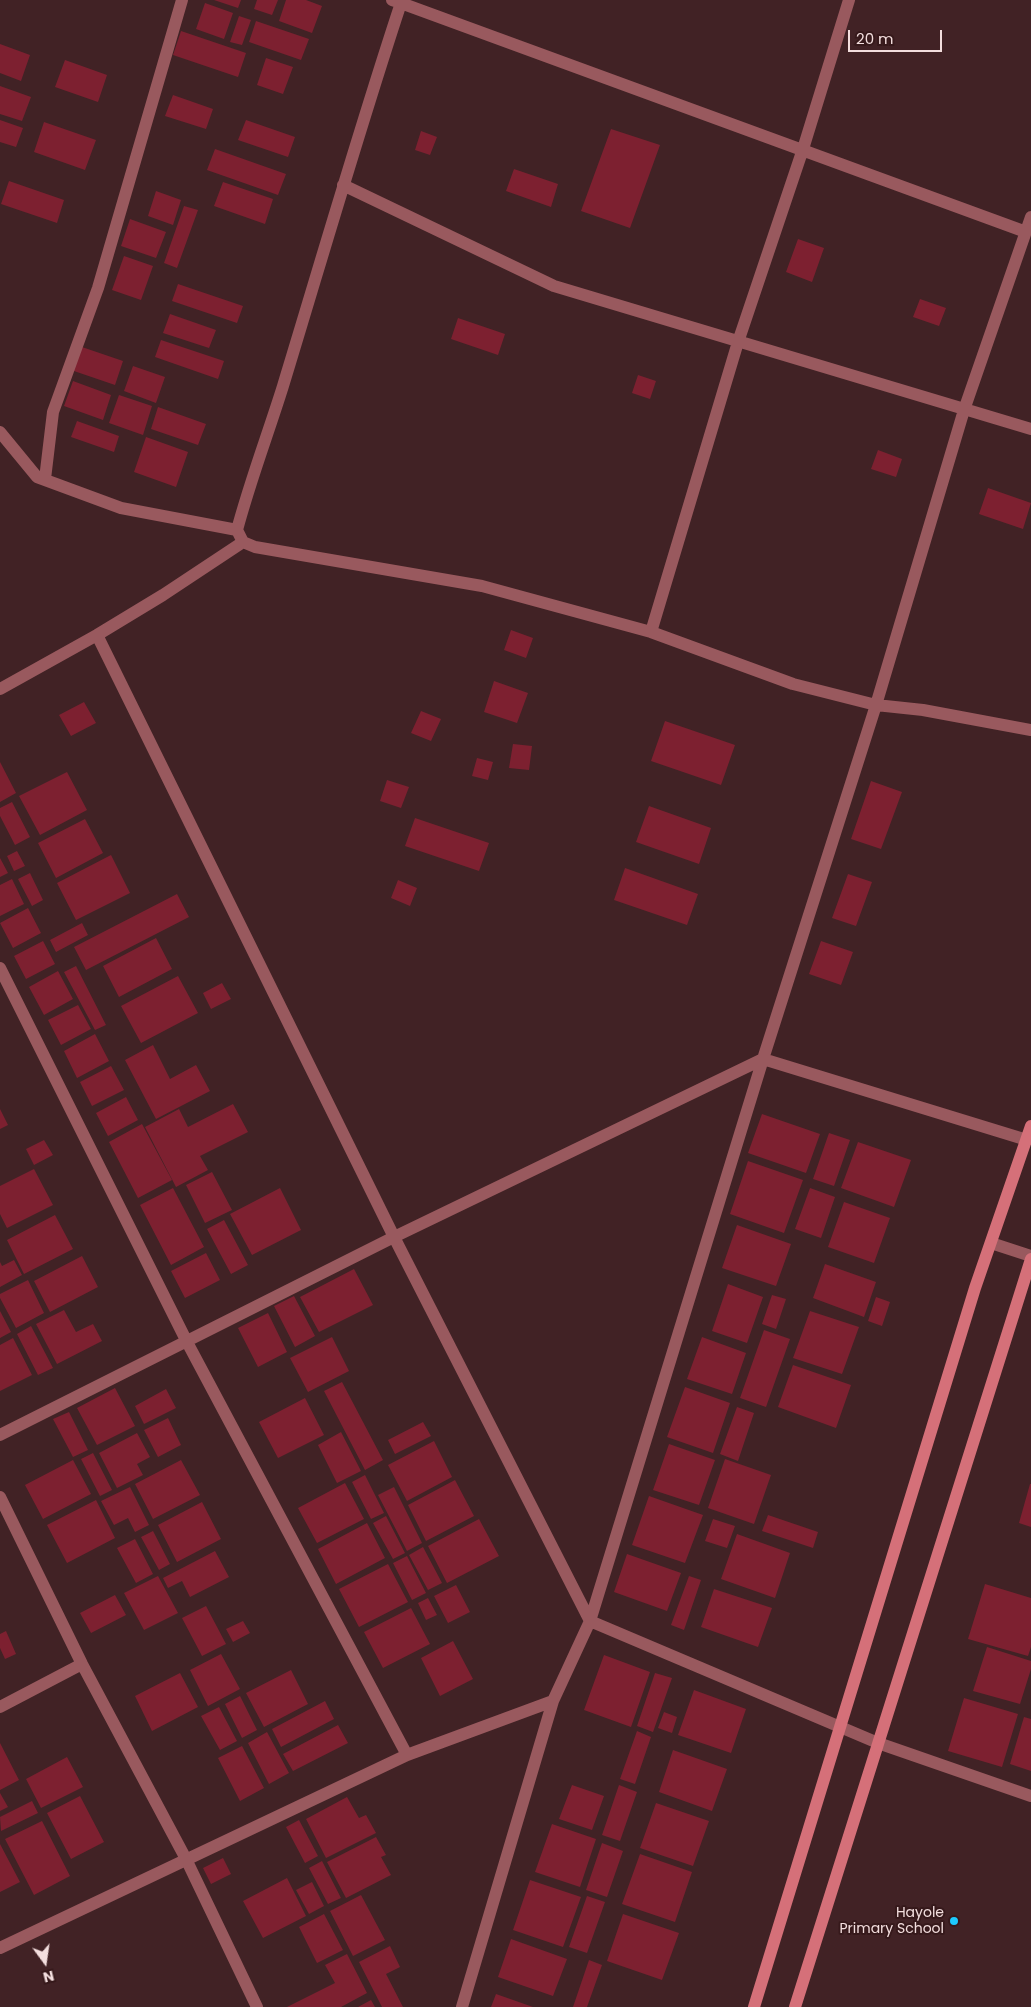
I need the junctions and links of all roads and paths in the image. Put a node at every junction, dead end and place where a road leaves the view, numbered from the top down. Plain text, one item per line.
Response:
1 (182, 0) edge
2 (850, 0) edge
3 (397, 1) edge
4 (803, 149) junction
5 (343, 185) junction
6 (1031, 217) edge
7 (1026, 232) junction
8 (738, 342) junction
9 (964, 410) junction
10 (1031, 429) edge
11 (0, 432) edge
12 (45, 479) junction
13 (240, 536) junction
14 (651, 632) junction
15 (97, 635) junction
16 (0, 689) edge
17 (876, 705) junction
18 (1031, 730) edge
19 (0, 968) edge
20 (763, 1059) junction
21 (1031, 1126) edge
22 (1027, 1140) junction
23 (394, 1237) junction
24 (991, 1243) junction
25 (1031, 1258) edge
26 (187, 1342) junction
27 (0, 1435) edge
28 (0, 1497) edge
29 (590, 1621) junction
30 (82, 1664) junction
31 (554, 1700) junction
32 (0, 1706) edge
33 (840, 1728) junction
34 (878, 1743) junction
35 (407, 1755) junction
36 (1031, 1796) edge
37 (186, 1860) junction
38 (0, 1948) edge
39 (257, 2007) edge
40 (462, 2007) edge
41 (754, 2007) edge
42 (795, 2007) edge

1 - 12 street
2 - 4 street
3 - 4 street
3 - 5 street
4 - 7 street
4 - 8 street
5 - 8 street
5 - 13 street
6 - 7 street
7 - 9 street
8 - 9 street
8 - 14 street
9 - 10 street
9 - 17 street
11 - 12 street
12 - 13 street
13 - 14 street
13 - 15 street
14 - 17 street
15 - 16 street
15 - 23 street
17 - 18 street
17 - 20 street
19 - 26 street
20 - 22 street
20 - 23 street
20 - 29 street
21 - 22 street
22 - 24 street
23 - 26 street
23 - 29 street
24 - 25 street
24 - 33 street
25 - 34 street
26 - 27 street
26 - 35 street
28 - 30 street
29 - 31 street
29 - 33 street
30 - 32 street
30 - 37 street
31 - 35 street
31 - 40 street
33 - 34 street
33 - 41 street
34 - 36 street
34 - 42 street
35 - 37 street
37 - 38 street
37 - 39 street

